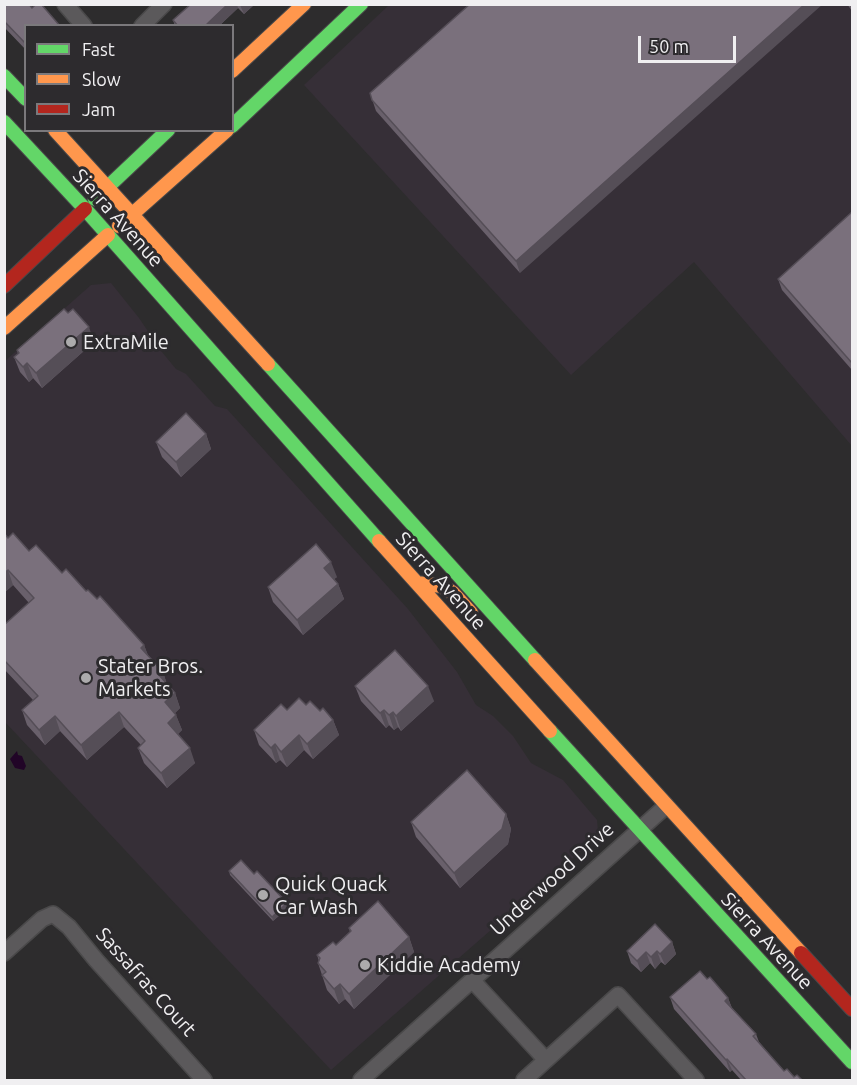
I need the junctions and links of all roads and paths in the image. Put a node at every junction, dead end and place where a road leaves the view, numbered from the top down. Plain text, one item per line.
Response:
1 (65, 4) edge
2 (164, 4) edge
3 (304, 4) edge
4 (361, 4) edge
5 (82, 24) edge
6 (144, 24) edge
7 (234, 69) edge
8 (4, 76) edge
9 (24, 97) edge
10 (4, 122) edge
11 (234, 124) edge
12 (57, 132) edge
13 (166, 132) edge
14 (225, 132) edge
15 (107, 187) junction
16 (85, 209) junction
17 (131, 216) junction
18 (108, 235) junction
19 (4, 286) edge
20 (4, 328) edge
21 (417, 583) junction
22 (484, 627) dead end
23 (528, 673) dead end
24 (574, 702) junction
25 (666, 806) junction
26 (639, 830) junction
27 (4, 953) edge
28 (472, 980) junction
29 (852, 1009) edge
30 (546, 1060) junction
31 (852, 1062) edge
32 (204, 1080) edge
33 (361, 1080) edge
34 (524, 1080) edge
35 (696, 1080) edge

1 - 5 street
2 - 6 street
3 - 7 main road
4 - 11 main road
8 - 9 main road
10 - 16 main road, Sierra Avenue
12 - 15 main road, Sierra Avenue
13 - 15 main road
14 - 17 main road
15 - 16 main road
15 - 17 main road, Sierra Avenue
16 - 18 main road, Sierra Avenue
16 - 19 main road
17 - 18 main road
17 - 24 main road, Sierra Avenue
18 - 20 main road
18 - 21 main road, Sierra Avenue
21 - 22 main road
21 - 26 main road, Sierra Avenue
23 - 24 main road
24 - 25 main road, Sierra Avenue
25 - 26 street, Underwood Drive
25 - 29 main road, Sierra Avenue
26 - 28 street, Underwood Drive
26 - 31 main road, Sierra Avenue
27 - 32 street, Sassafras Court
28 - 30 street
28 - 33 street, Underwood Drive
30 - 34 street
30 - 35 street

